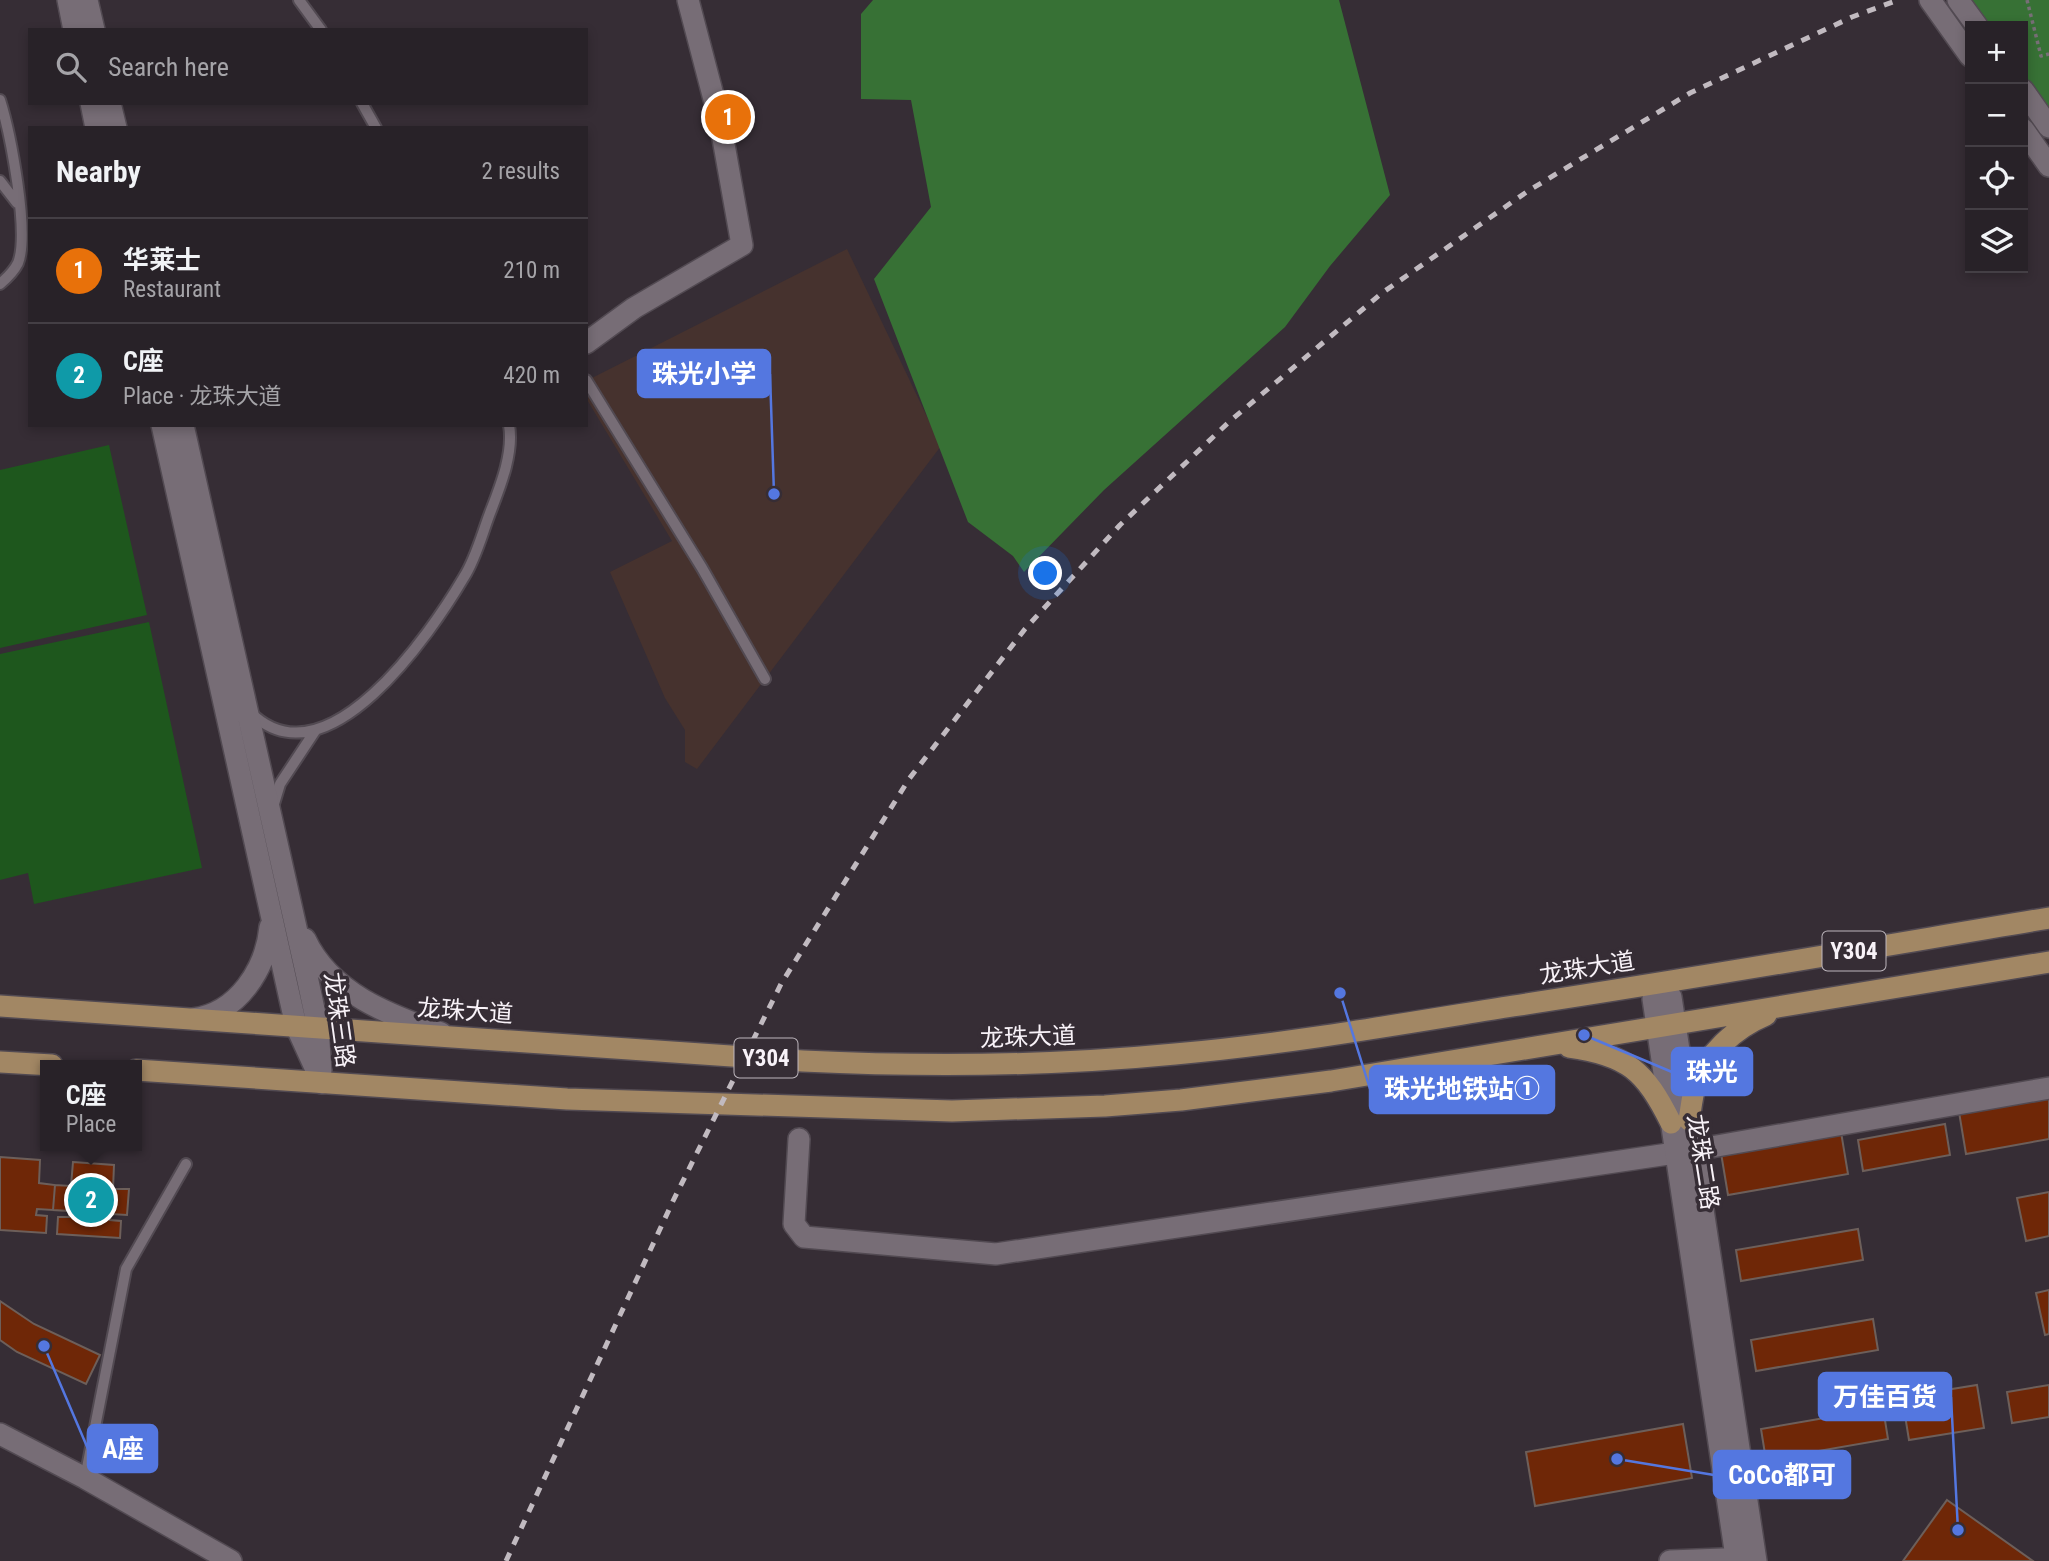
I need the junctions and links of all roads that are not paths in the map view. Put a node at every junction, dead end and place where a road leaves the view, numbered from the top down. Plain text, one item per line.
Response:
1 (68, 0) edge
2 (87, 0) edge
3 (299, 0) edge
4 (688, 0) edge
5 (1930, 0) edge
6 (1958, 0) edge
7 (1973, 21) edge
8 (75, 28) edge
9 (94, 28) edge
10 (320, 28) edge
11 (1965, 49) edge
12 (2028, 97) edge
13 (0, 100) edge
14 (91, 105) edge
15 (110, 105) edge
16 (363, 105) edge
17 (96, 126) edge
18 (116, 126) edge
19 (375, 126) edge
20 (2049, 127) edge
21 (2028, 136) edge
22 (2049, 166) edge
23 (0, 181) edge
24 (19, 205) junction
25 (0, 284) edge
26 (588, 342) edge
27 (588, 383) edge
28 (162, 427) edge
29 (183, 427) edge
30 (509, 427) edge
31 (765, 679) dead end
32 (247, 708) junction
33 (315, 731) junction
34 (271, 813) junction
35 (292, 909) junction
36 (270, 911) junction
37 (2049, 918) edge
38 (2049, 962) edge
39 (1660, 984) junction
40 (0, 1006) edge
41 (1788, 1006) junction
42 (192, 1019) junction
43 (296, 1026) junction
44 (1666, 1026) junction
45 (318, 1028) junction
46 (453, 1037) junction
47 (1553, 1045) junction
48 (0, 1062) edge
49 (40, 1064) edge
50 (142, 1070) edge
51 (322, 1083) junction
52 (2049, 1088) edge
53 (1680, 1121) junction
54 (799, 1139) dead end
55 (1685, 1152) junction
56 (186, 1164) dead end
57 (0, 1434) edge
58 (85, 1478) junction
59 (1751, 1560) edge
60 (231, 1561) edge
61 (1671, 1561) edge

1 - 8 street
2 - 9 street
3 - 10 lane
4 - 26 street
5 - 11 street
6 - 7 street
12 - 20 street
13 - 24 lane
14 - 17 street
15 - 18 street
16 - 19 lane
21 - 22 street
23 - 24 lane
24 - 25 lane
27 - 31 lane
28 - 36 street, 龙珠三路
29 - 32 street, 龙珠三路
30 - 33 lane
32 - 33 lane
32 - 34 street, 龙珠三路
33 - 34 lane
34 - 35 street, 龙珠三路
35 - 45 street, 龙珠三路
35 - 46 street
36 - 42 street
36 - 43 street, 龙珠三路
37 - 39 main road, 龙珠大道 / Y304
38 - 41 main road
39 - 44 street, 龙珠二路
39 - 46 main road, 龙珠大道 / Y304
40 - 42 main road, 龙珠大道 / Y304
41 - 44 main road
41 - 53 main road
42 - 43 main road, 龙珠大道 / Y304
43 - 45 main road, 龙珠大道 / Y304
43 - 51 street, 龙珠三路
44 - 47 main road
44 - 53 street, 龙珠二路
45 - 46 main road, 龙珠大道 / Y304
45 - 51 street, 龙珠三路
47 - 51 main road
47 - 53 main road
48 - 49 main road
50 - 51 main road
52 - 55 street
53 - 55 street, 龙珠二路
54 - 55 street
55 - 59 street, 龙珠二路
56 - 58 lane
57 - 58 street
58 - 60 street
59 - 61 street

